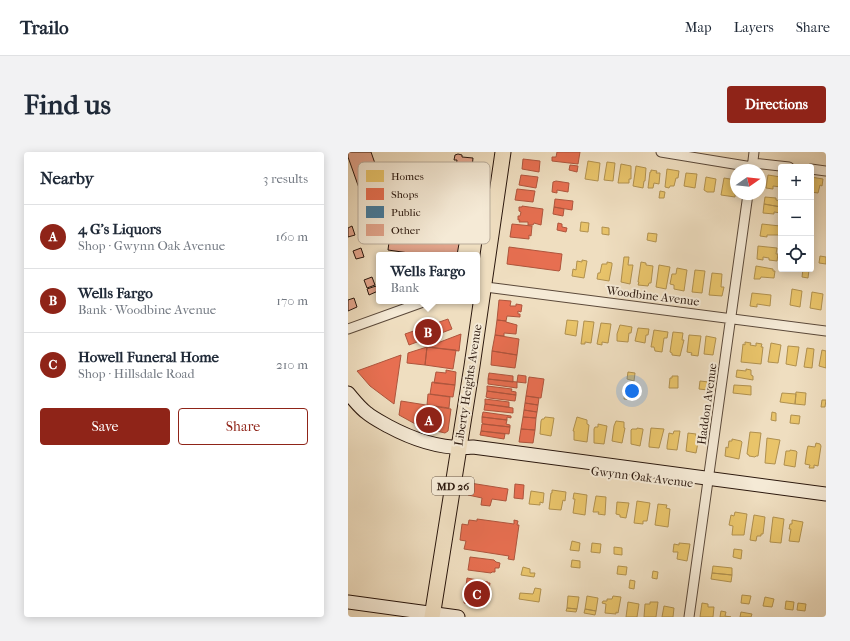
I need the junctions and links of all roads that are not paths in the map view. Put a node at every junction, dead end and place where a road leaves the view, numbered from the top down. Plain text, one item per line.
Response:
1 (502, 152) edge
2 (661, 152) edge
3 (754, 152) edge
4 (739, 164) edge
5 (752, 164) edge
6 (766, 166) edge
7 (778, 167) edge
8 (814, 170) edge
9 (826, 171) edge
10 (747, 200) edge
11 (490, 226) edge
12 (487, 244) edge
13 (480, 287) edge
14 (417, 304) edge
15 (478, 304) edge
16 (731, 318) junction
17 (348, 328) edge
18 (826, 331) edge
19 (348, 393) edge
20 (459, 448) junction
21 (708, 482) junction
22 (826, 494) edge
23 (826, 502) edge
24 (348, 602) edge
25 (432, 615) edge
26 (458, 617) edge
27 (689, 617) edge

1 - 11 main road, Liberty Heights Avenue / MD 26
2 - 4 street
3 - 5 street
6 - 7 street
8 - 9 street
10 - 16 street, Haddon Avenue
12 - 13 main road, Liberty Heights Avenue / MD 26
13 - 16 street, Woodbine Avenue
14 - 17 street
15 - 20 main road, Liberty Heights Avenue / MD 26
16 - 18 street, Woodbine Avenue
16 - 21 street, Haddon Avenue
19 - 20 street, Gwynn Oak Avenue
20 - 21 street, Gwynn Oak Avenue
20 - 25 main road, Liberty Heights Avenue / MD 26
21 - 22 street, Gwynn Oak Avenue
21 - 23 street, Gwynn Oak Avenue
21 - 27 street, Haddon Avenue
24 - 25 street
25 - 26 street

